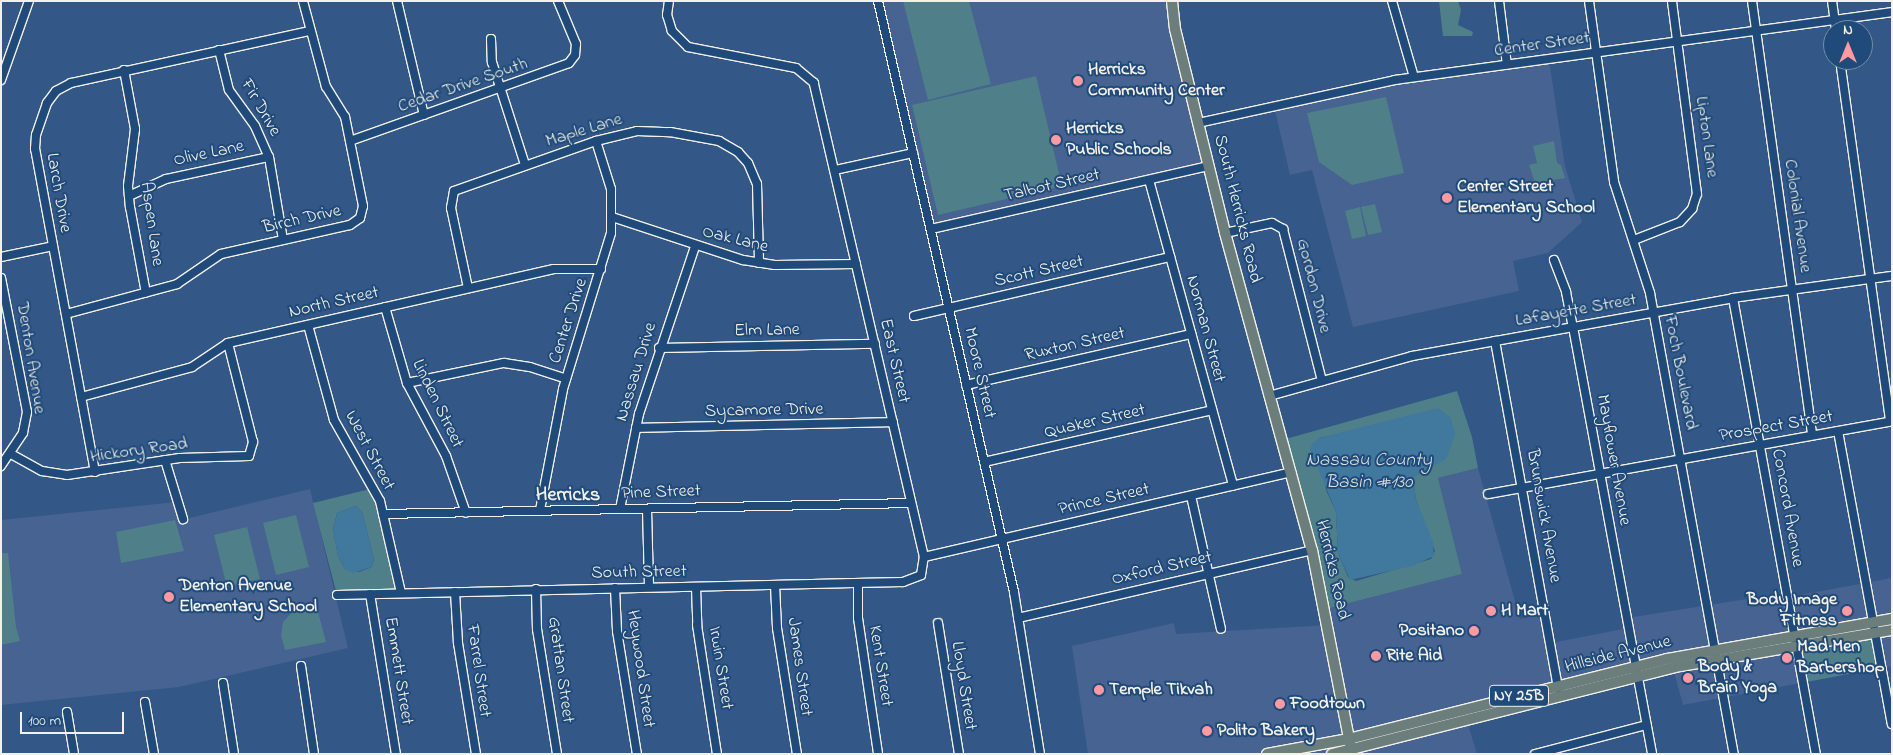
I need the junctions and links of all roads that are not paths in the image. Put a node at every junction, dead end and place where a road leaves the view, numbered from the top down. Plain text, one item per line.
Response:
1 (29, 1) edge
2 (303, 1) edge
3 (397, 1) edge
4 (558, 1) edge
5 (669, 1) edge
6 (878, 1) edge
7 (1165, 1) edge
8 (1172, 1) edge
9 (1392, 1) edge
10 (1499, 1) edge
11 (1589, 1) edge
12 (1672, 1) edge
13 (1752, 1) edge
14 (1832, 1) edge
15 (1892, 12) edge
16 (1835, 20) joint
17 (1823, 22) edge
18 (1176, 29) junction
19 (309, 31) junction
20 (1756, 31) junction
21 (491, 38) dead end
22 (1678, 42) junction
23 (219, 50) junction
24 (1596, 53) junction
25 (1507, 65) junction
26 (124, 70) junction
27 (1841, 70) edge
28 (1414, 77) junction
29 (1, 80) edge
30 (501, 89) junction
31 (424, 115) junction
32 (1198, 123) junction
33 (350, 140) junction
34 (596, 142) junction
35 (913, 153) junction
36 (269, 156) junction
37 (525, 165) junction
38 (1208, 166) junction
39 (835, 170) junction
40 (1149, 180) junction
41 (129, 196) junction
42 (612, 217) junction
43 (931, 229) junction
44 (1225, 233) junction
45 (283, 240) junction
46 (1634, 240) junction
47 (53, 246) junction
48 (695, 247) junction
49 (1, 256) edge
50 (1170, 257) junction
51 (1554, 260) dead end
52 (760, 263) junction
53 (856, 264) junction
54 (601, 269) junction
55 (1892, 276) edge
56 (1, 278) edge
57 (1871, 279) junction
58 (468, 288) junction
59 (1792, 290) junction
60 (146, 293) junction
61 (1733, 298) junction
62 (385, 307) junction
63 (949, 308) junction
64 (1653, 312) junction
65 (66, 314) junction
66 (914, 316) dead end
67 (308, 325) junction
68 (1573, 327) junction
69 (1191, 334) junction
70 (1495, 341) junction
71 (228, 343) junction
72 (875, 344) junction
73 (659, 348) junction
74 (566, 379) junction
75 (1322, 381) junction
76 (407, 383) junction
77 (966, 385) junction
78 (1270, 396) junction
79 (81, 397) junction
80 (1212, 410) junction
81 (1891, 421) edge
82 (893, 422) junction
83 (636, 428) junction
84 (1838, 431) junction
85 (1812, 435) junction
86 (1760, 445) junction
87 (11, 454) junction
88 (1680, 459) junction
89 (165, 460) junction
90 (984, 462) junction
91 (1, 466) edge
92 (95, 472) junction
93 (1291, 472) junction
94 (1600, 474) junction
95 (1233, 486) junction
96 (1522, 488) junction
97 (1488, 494) dead end
98 (1191, 496) junction
99 (911, 502) junction
100 (647, 508) junction
101 (620, 509) junction
102 (540, 510) junction
103 (466, 513) junction
104 (383, 514) junction
105 (183, 519) dead end
106 (1002, 540) junction
107 (1312, 550) junction
108 (924, 558) junction
109 (1208, 574) junction
110 (858, 583) junction
111 (775, 585) junction
112 (696, 586) junction
113 (649, 587) junction
114 (616, 588) junction
115 (536, 589) junction
116 (400, 592) junction
117 (455, 592) junction
118 (370, 594) junction
119 (337, 595) dead end
120 (1018, 618) junction
121 (1892, 619) edge
122 (938, 623) dead end
123 (1874, 627) junction
124 (1221, 629) dead end
125 (1892, 630) edge
126 (1796, 641) junction
127 (1715, 654) junction
128 (301, 666) dead end
129 (1636, 672) junction
130 (223, 683) dead end
131 (1559, 691) junction
132 (145, 702) dead end
133 (67, 712) dead end
134 (1892, 724) edge
135 (1646, 725) junction
136 (1349, 738) junction
137 (1352, 752) edge
138 (74, 754) edge
139 (154, 754) edge
140 (234, 754) edge
141 (314, 754) edge
142 (396, 754) edge
143 (476, 754) edge
144 (557, 754) edge
145 (637, 754) edge
146 (718, 754) edge
147 (797, 754) edge
148 (878, 754) edge
149 (958, 754) edge
150 (1040, 754) edge
151 (1267, 754) edge
152 (1332, 754) edge
153 (1535, 754) edge
154 (1652, 754) edge
155 (1734, 754) edge
156 (1816, 754) edge

1 - 29 street
2 - 19 street, Birch Drive
3 - 31 street
4 - 30 street, Cedar Drive South
5 - 39 street, East Street
6 - 35 street, Moore Street
7 - 18 main road, South Herricks Road
8 - 18 main road, South Herricks Road
9 - 28 street
10 - 25 street
11 - 24 street, Foch Boulevard
12 - 22 street, Lipton Lane
13 - 20 street, Colonial Avenue
14 - 16 street
15 - 16 street, Center Street
17 - 20 street, Center Street
18 - 32 main road, South Herricks Road
19 - 23 street, Larch Drive
19 - 33 street, Birch Drive
20 - 22 street, Center Street
20 - 59 street, Colonial Avenue
21 - 30 street
22 - 24 street, Center Street
22 - 46 street, Lipton Lane
23 - 26 street, Larch Drive
23 - 36 street, Fir Drive
24 - 25 street, Center Street
24 - 46 street, Foch Boulevard
25 - 28 street, Center Street
26 - 41 street, Aspen Lane
26 - 47 street, Larch Drive
27 - 57 street
28 - 32 street, Center Street
30 - 31 street, Cedar Drive South
30 - 37 street
31 - 33 street, Cedar Drive South
32 - 38 main road, South Herricks Road
33 - 45 street, Birch Drive
34 - 37 street, Maple Lane
34 - 42 street, Center Drive
34 - 52 street, Maple Lane
35 - 39 street
35 - 43 street, Moore Street
36 - 41 street, Olive Lane
36 - 45 street, Fir Drive
37 - 58 street, Maple Lane
38 - 40 street, Talbot Street
38 - 44 main road, South Herricks Road
39 - 53 street, East Street
40 - 43 street, Talbot Street
40 - 50 street, Norman Street
41 - 60 street, Aspen Lane
42 - 48 street, Oak Lane
42 - 54 street, Center Drive
43 - 63 street, Moore Street
44 - 75 street, Gordon Drive
44 - 78 main road, South Herricks Road
45 - 60 street, Birch Drive
46 - 64 street, Foch Boulevard
47 - 49 street
47 - 65 street, Larch Drive
48 - 52 street, Oak Lane
48 - 73 street, Nassau Drive
50 - 63 street, Scott Street
50 - 69 street, Norman Street
51 - 68 street, Mayflower Avenue
52 - 53 street, Oak Lane
53 - 72 street, East Street
54 - 58 street, North Street
54 - 74 street, Center Drive
55 - 57 street, Lafayette Street
56 - 87 street, Denton Avenue
57 - 59 street, Lafayette Street
57 - 81 street
58 - 62 street, North Street
59 - 61 street, Lafayette Street
59 - 85 street, Colonial Avenue
60 - 65 street, Birch Drive
61 - 64 street, Lafayette Street
61 - 86 street, Concord Avenue
62 - 67 street, North Street
62 - 76 street, Linden Street
63 - 66 street, Scott Street
63 - 77 street, Moore Street
64 - 68 street, Lafayette Street
64 - 88 street, Foch Boulevard
65 - 79 street, Larch Drive
67 - 71 street, North Street
67 - 104 street, West Street
68 - 70 street, Lafayette Street
68 - 94 street, Mayflower Avenue
69 - 77 street, Ruxton Street
69 - 80 street, Norman Street
70 - 75 street, Lafayette Street
70 - 96 street, Brunswick Avenue
71 - 79 street, North Street
71 - 89 street, Hickory Road
72 - 73 street, Elm Lane
72 - 82 street, East Street
73 - 83 street, Nassau Drive
74 - 76 street
74 - 102 street, Center Drive
75 - 78 street, Lafayette Street
76 - 103 street, Linden Street
77 - 90 street, Moore Street
78 - 93 main road, Herricks Road
79 - 92 street, Larch Drive
80 - 90 street, Quaker Street
80 - 95 street, Norman Street
81 - 84 street, Prospect Street
82 - 83 street, Sycamore Drive
82 - 99 street, East Street
83 - 101 street, Nassau Drive
84 - 85 street, Prospect Street
84 - 123 street
85 - 86 street, Prospect Street
86 - 88 street, Prospect Street
86 - 126 street, Concord Avenue
87 - 91 street, Denton Avenue
87 - 92 street, Hickory Road
88 - 94 street, Prospect Street
88 - 127 street, Foch Boulevard
89 - 92 street, Hickory Road
89 - 105 street
90 - 106 street, Moore Street
93 - 95 street, Prince Street
93 - 107 main road, Herricks Road
94 - 96 street, Prospect Street
94 - 129 street, Mayflower Avenue
95 - 98 street, Prince Street
96 - 97 street, Prospect Street
96 - 131 street, Brunswick Avenue
98 - 106 street, Prince Street
98 - 109 street
99 - 100 street, Pine Street
99 - 108 street, East Street
100 - 101 street, Pine Street
100 - 113 street
101 - 102 street, Pine Street
102 - 103 street, Pine Street
103 - 104 street, Pine Street
104 - 116 street, West Street
106 - 108 street, Prince Street
106 - 120 street, Moore Street
107 - 109 street, Oxford Street
107 - 136 main road, Herricks Road
108 - 110 street, South Street
109 - 120 street, Oxford Street
109 - 124 street
110 - 111 street, South Street
110 - 148 street, Kent Street
111 - 112 street, South Street
111 - 147 street, James Street
112 - 113 street, South Street
112 - 146 street, Irwin Street
113 - 114 street, South Street
114 - 115 street, South Street
114 - 145 street, Heywood Street
115 - 117 street, South Street
115 - 144 street, Grattan Street
116 - 117 street, South Street
116 - 118 street, South Street
117 - 143 street, Farrel Street
118 - 119 street, South Street
118 - 142 street, Emmett Street
120 - 150 street, Moore Street
121 - 123 main road, Hillside Avenue / NY 25B
122 - 149 street, Lloyd Street
123 - 125 main road, Hillside Avenue / NY 25B
123 - 126 main road, Hillside Avenue / NY 25B
123 - 134 street
126 - 127 main road, Hillside Avenue / NY 25B
126 - 156 street, Concord Avenue
127 - 129 main road, Hillside Avenue / NY 25B
127 - 155 street, Foch Boulevard
128 - 141 street
129 - 131 main road, Hillside Avenue / NY 25B
129 - 135 street, Mayflower Avenue
130 - 140 street
131 - 136 main road, Hillside Avenue / NY 25B
131 - 137 main road, Hillside Avenue / NY 25B
132 - 139 street
133 - 138 street
135 - 153 street
135 - 154 street, Mayflower Avenue
136 - 137 main road, Herricks Road
136 - 151 main road, Hillside Avenue / NY 25B
137 - 152 main road, Hillside Avenue / NY 25B

